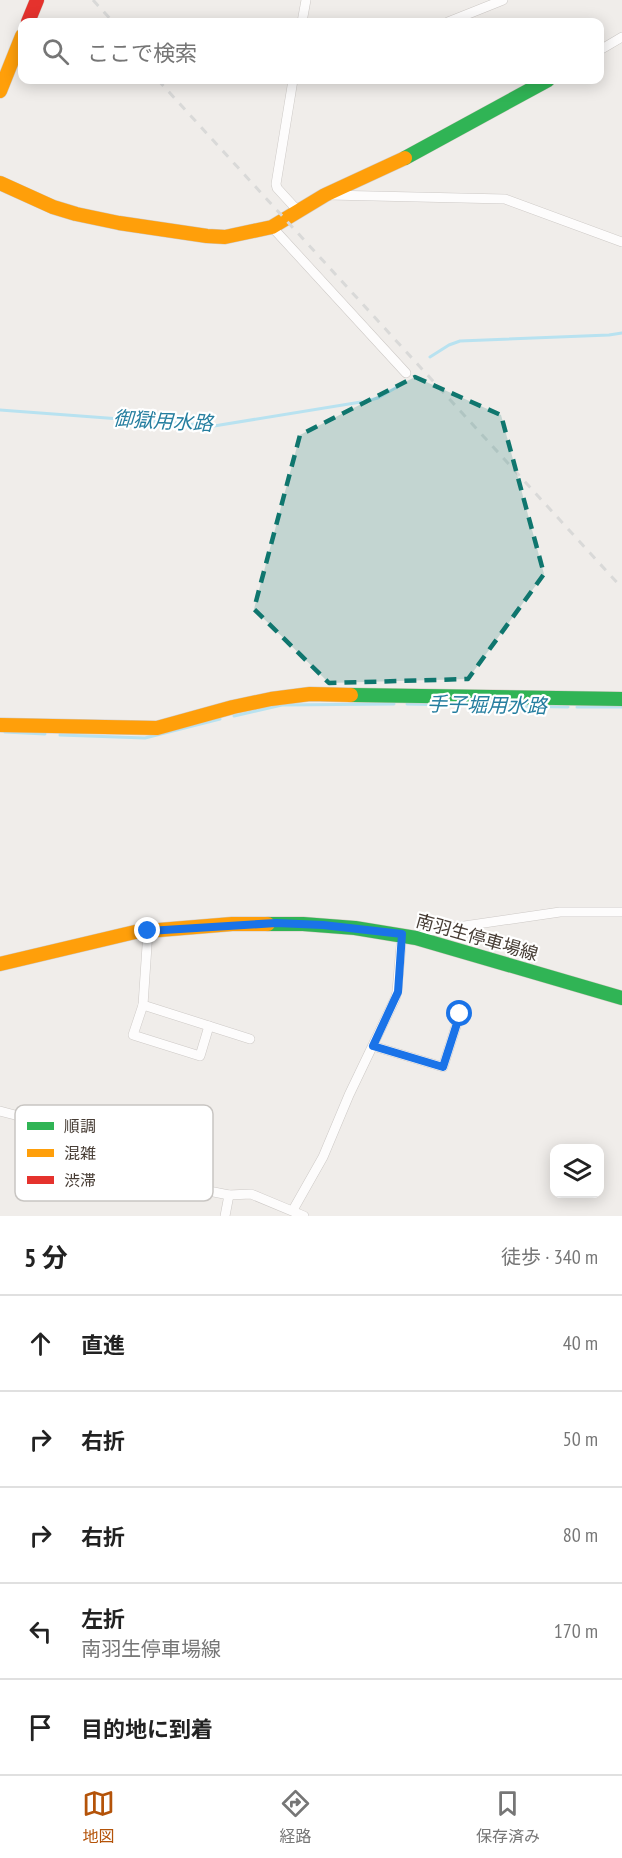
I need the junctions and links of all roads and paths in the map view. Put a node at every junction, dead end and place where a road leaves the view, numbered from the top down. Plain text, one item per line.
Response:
1 (38, 0) edge
2 (306, 0) edge
3 (503, 0) edge
4 (30, 18) edge
5 (303, 18) edge
6 (458, 18) edge
7 (622, 37) edge
8 (18, 46) edge
9 (604, 48) edge
10 (292, 84) edge
11 (542, 84) edge
12 (0, 91) edge
13 (0, 183) edge
14 (325, 195) junction
15 (297, 211) junction
16 (272, 227) junction
17 (622, 242) edge
18 (406, 373) dead end
19 (622, 699) edge
20 (0, 725) edge
21 (622, 912) edge
22 (148, 931) junction
23 (402, 934) junction
24 (416, 938) junction
25 (0, 964) edge
26 (622, 998) edge
27 (143, 1005) junction
28 (460, 1014) dead end
29 (209, 1026) junction
30 (250, 1039) dead end
31 (373, 1046) junction
32 (0, 1111) edge
33 (15, 1115) edge
34 (213, 1192) edge
35 (229, 1195) junction
36 (293, 1210) junction
37 (225, 1216) edge
38 (304, 1216) edge

1 - 4 street
2 - 5 street
3 - 6 street
7 - 9 street
8 - 12 street
10 - 15 street
11 - 14 street
13 - 16 street
14 - 15 street
14 - 17 street
15 - 16 street
16 - 18 street
19 - 20 street
21 - 24 street
22 - 23 street, 南羽生停車場線
22 - 25 street, 南羽生停車場線
22 - 27 street
23 - 24 street, 南羽生停車場線
23 - 31 street
24 - 26 street, 南羽生停車場線
27 - 29 street
27 - 29 street
28 - 31 street
29 - 30 street
31 - 36 street
32 - 33 street
34 - 35 street
35 - 36 street
35 - 37 street
36 - 38 street

